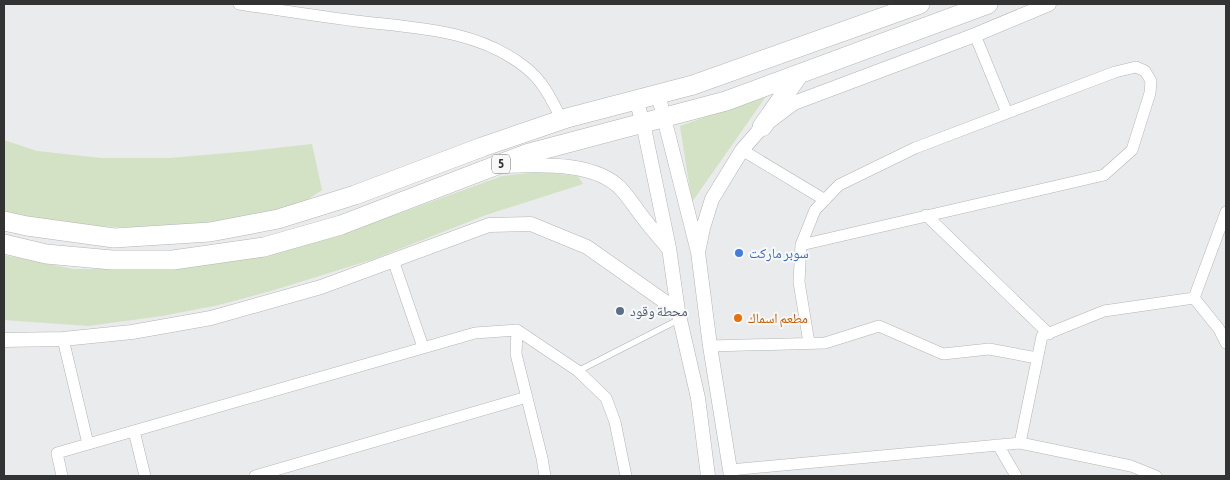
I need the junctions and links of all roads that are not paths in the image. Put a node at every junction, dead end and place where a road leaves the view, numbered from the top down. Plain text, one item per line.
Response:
1 (239, 4) edge
2 (920, 4) edge
3 (988, 4) edge
4 (1049, 4) edge
5 (975, 34) junction
6 (799, 74) junction
7 (658, 94) junction
8 (636, 100) junction
9 (1008, 113) junction
10 (664, 118) junction
11 (562, 120) junction
12 (642, 123) junction
13 (762, 127) junction
14 (742, 150) junction
15 (493, 167) junction
16 (825, 200) junction
17 (1226, 212) edge
18 (926, 215) junction
19 (4, 221) edge
20 (4, 244) edge
21 (801, 245) junction
22 (669, 248) junction
23 (698, 252) junction
24 (394, 260) junction
25 (1194, 298) junction
26 (679, 315) junction
27 (517, 330) junction
28 (1048, 334) junction
29 (63, 339) junction
30 (4, 340) edge
31 (1226, 343) edge
32 (809, 344) junction
33 (710, 346) junction
34 (424, 348) junction
35 (1037, 358) junction
36 (578, 371) junction
37 (527, 397) junction
38 (134, 431) junction
39 (1020, 443) junction
40 (88, 444) junction
41 (998, 445) junction
42 (730, 474) edge
43 (62, 476) edge
44 (145, 476) edge
45 (256, 476) edge
46 (545, 476) edge
47 (626, 476) edge
48 (708, 476) edge
49 (1016, 476) edge
50 (1156, 476) edge

1 - 11 street
2 - 7 highway, 5
3 - 6 highway, 5
4 - 5 street
5 - 9 street
5 - 13 street
6 - 10 highway, 5
6 - 13 highway
7 - 8 highway, 5
7 - 10 street
8 - 11 highway, 5
8 - 12 street
9 - 16 street
9 - 18 street
10 - 12 highway, 5
10 - 23 street
11 - 19 highway, 5
12 - 15 highway, 5
12 - 22 street
13 - 14 street
14 - 16 street
14 - 23 street
15 - 20 highway, 5
15 - 22 street
16 - 21 street
17 - 25 street
18 - 21 street
18 - 28 street
21 - 32 street
22 - 26 street
23 - 33 street
24 - 26 street
24 - 29 street
24 - 34 street
25 - 28 street
25 - 31 street
26 - 36 lane
26 - 48 street
27 - 34 street
27 - 36 street
27 - 37 street
28 - 35 street
29 - 30 street
29 - 40 street
32 - 33 street
32 - 35 street
33 - 42 street
34 - 38 street
35 - 39 street
36 - 47 street
37 - 45 street
37 - 46 street
38 - 40 street
38 - 44 street
39 - 41 street
39 - 50 street
40 - 43 street
41 - 42 street
41 - 49 street
42 - 48 street

